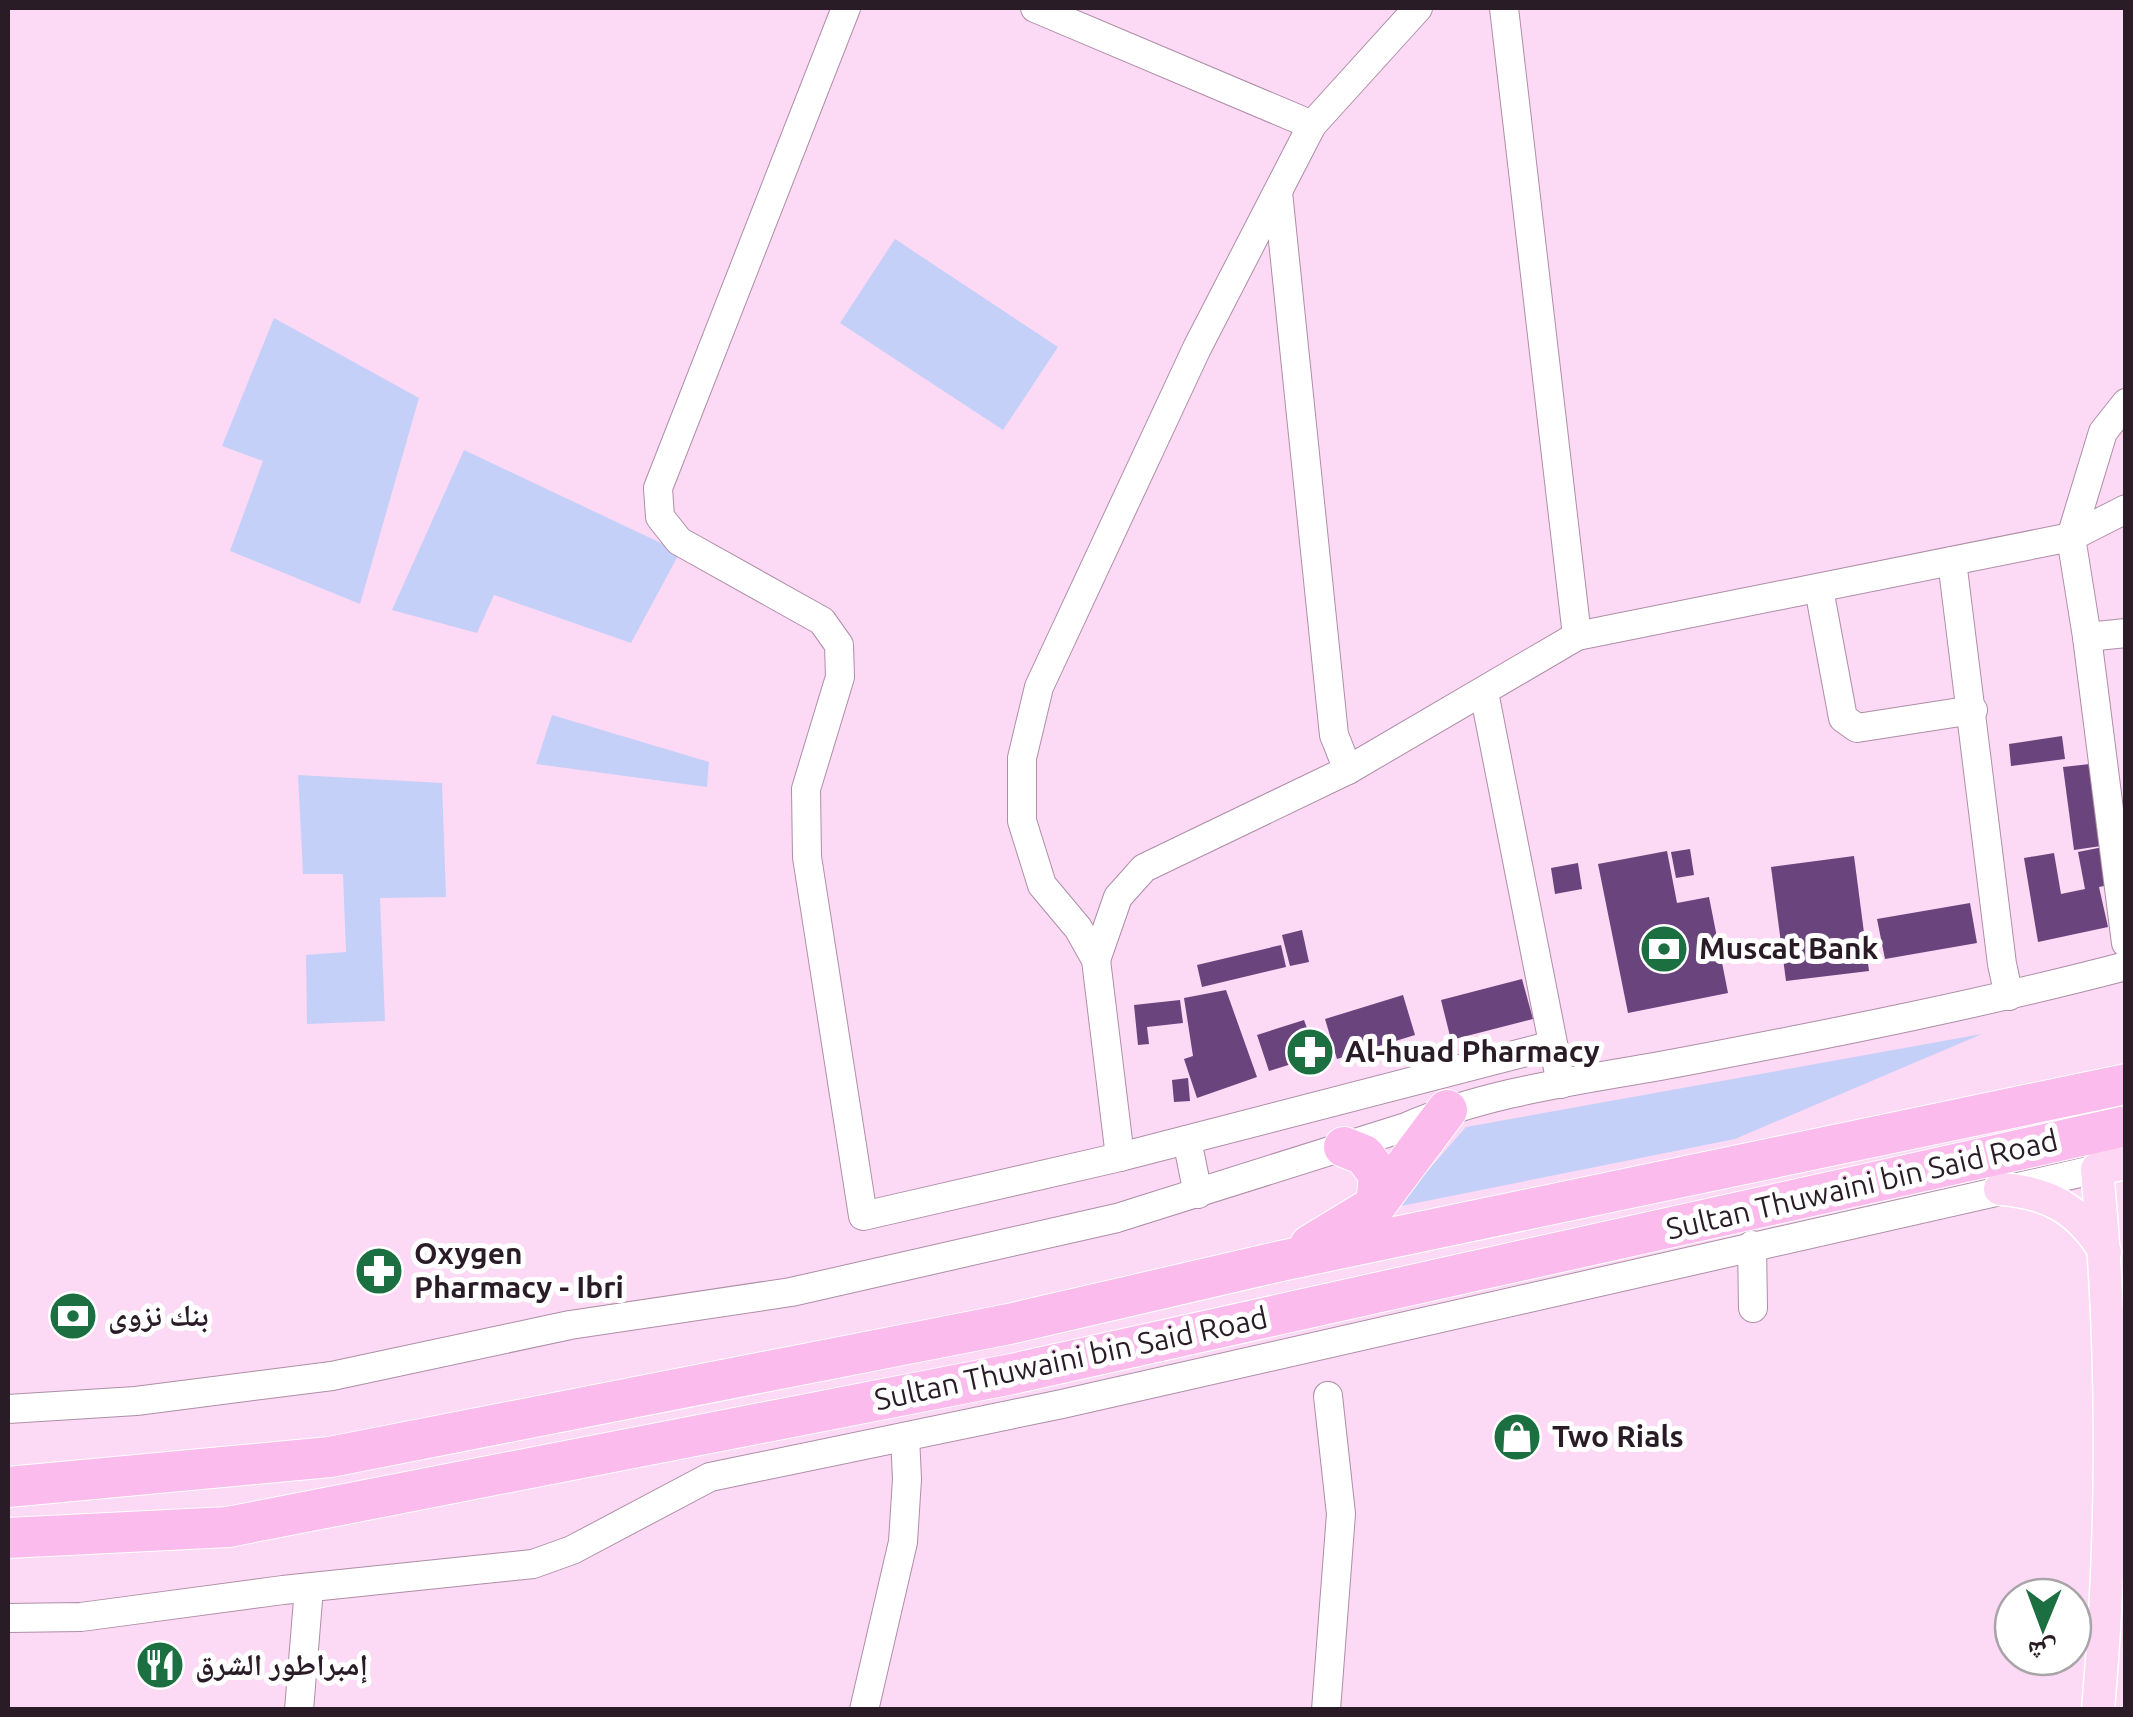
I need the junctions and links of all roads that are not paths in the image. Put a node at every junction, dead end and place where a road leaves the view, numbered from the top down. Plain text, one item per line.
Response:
1 (846, 8) edge
2 (1034, 8) edge
3 (1418, 8) edge
4 (1504, 8) edge
5 (1312, 125) junction
6 (1278, 190) junction
7 (2126, 403) edge
8 (2126, 508) edge
9 (2071, 537) junction
10 (1952, 561) junction
11 (1819, 589) junction
12 (2126, 633) edge
13 (1577, 636) junction
14 (2087, 637) junction
15 (1484, 692) junction
16 (1973, 710) junction
17 (1348, 770) junction
18 (2126, 944) edge
19 (1096, 960) junction
20 (2126, 966) edge
21 (2009, 996) junction
22 (1553, 1045) junction
23 (1561, 1084) junction
24 (2126, 1084) edge
25 (1447, 1110) junction
26 (2126, 1126) edge
27 (1187, 1140) junction
28 (1344, 1147) junction
29 (1120, 1157) junction
30 (2118, 1168) edge
31 (2000, 1189) junction
32 (1198, 1194) junction
33 (1376, 1206) junction
34 (1752, 1245) junction
35 (2105, 1252) junction
36 (1281, 1262) junction
37 (1753, 1308) dead end
38 (1328, 1396) dead end
39 (8, 1409) edge
40 (905, 1436) junction
41 (8, 1487) edge
42 (228, 1527) junction
43 (8, 1538) edge
44 (2118, 1557) edge
45 (8, 1558) edge
46 (310, 1588) junction
47 (8, 1618) edge
48 (299, 1710) edge
49 (864, 1710) edge
50 (1326, 1710) edge
51 (2098, 1710) edge

1 - 29 street
2 - 5 street
3 - 5 street
4 - 13 street
5 - 6 street
6 - 17 street
6 - 19 street
7 - 9 street
8 - 9 street
9 - 10 street
9 - 14 street
10 - 11 street
10 - 16 street
11 - 13 street
11 - 16 street
12 - 14 street
13 - 15 street
14 - 18 street
15 - 17 street
15 - 22 street
16 - 21 street
17 - 19 street
19 - 29 street
20 - 21 street
21 - 23 street
22 - 23 street
22 - 27 street
23 - 25 street
24 - 36 highway, Sultan Thuwaini bin Said Road
25 - 28 street
25 - 33 highway
26 - 42 highway, Sultan Thuwaini bin Said Road
27 - 29 street
27 - 32 street
28 - 32 street
28 - 33 highway
30 - 31 street
30 - 35 main road
31 - 34 street
31 - 35 main road
32 - 39 street
33 - 36 highway
34 - 37 street
34 - 40 street
35 - 44 main road
36 - 41 highway, Sultan Thuwaini bin Said Road
38 - 50 street
40 - 46 street
40 - 49 street
42 - 43 highway, Sultan Thuwaini bin Said Road
42 - 45 highway
44 - 51 main road
46 - 47 street
46 - 48 street

